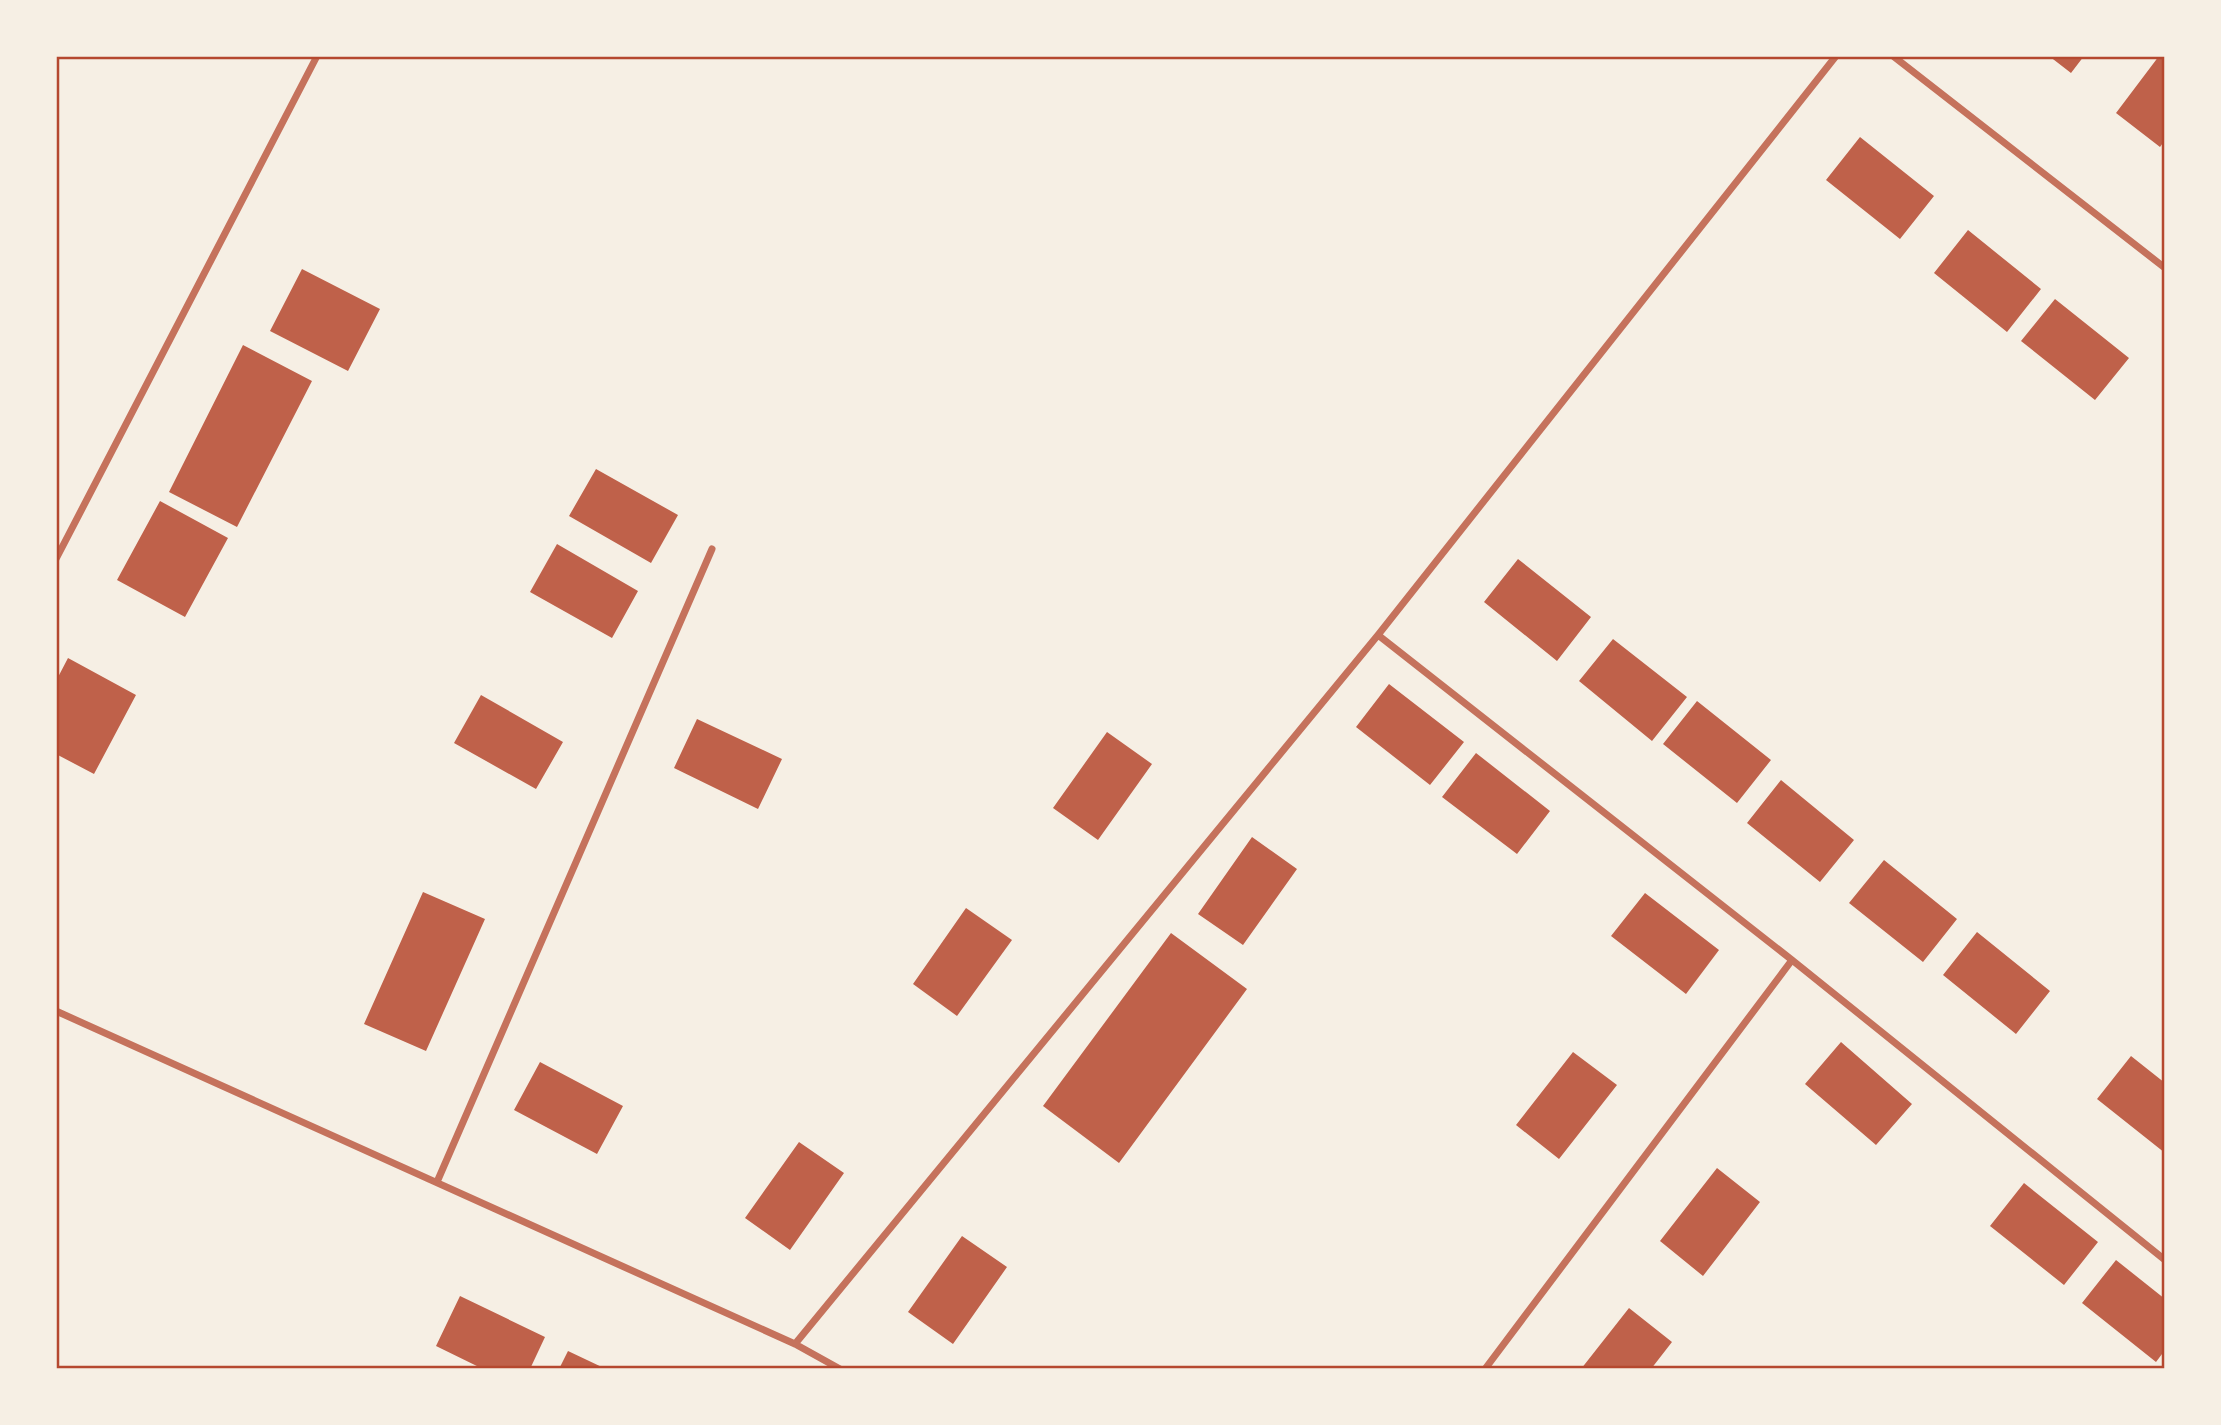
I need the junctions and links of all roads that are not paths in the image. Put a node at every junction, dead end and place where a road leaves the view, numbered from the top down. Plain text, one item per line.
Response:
1 (317, 56) edge
2 (1836, 56) edge
3 (1894, 56) edge
4 (2165, 268) edge
5 (712, 549) dead end
6 (56, 559) edge
7 (1378, 635) junction
8 (1792, 960) junction
9 (56, 1012) edge
10 (437, 1182) junction
11 (2165, 1260) edge
12 (795, 1344) junction
13 (840, 1369) edge
14 (1485, 1369) edge

1 - 6 street
2 - 7 street
3 - 4 street
5 - 10 street
7 - 8 street
7 - 12 street
8 - 11 street
8 - 14 street
9 - 10 street
10 - 12 street
12 - 13 street

